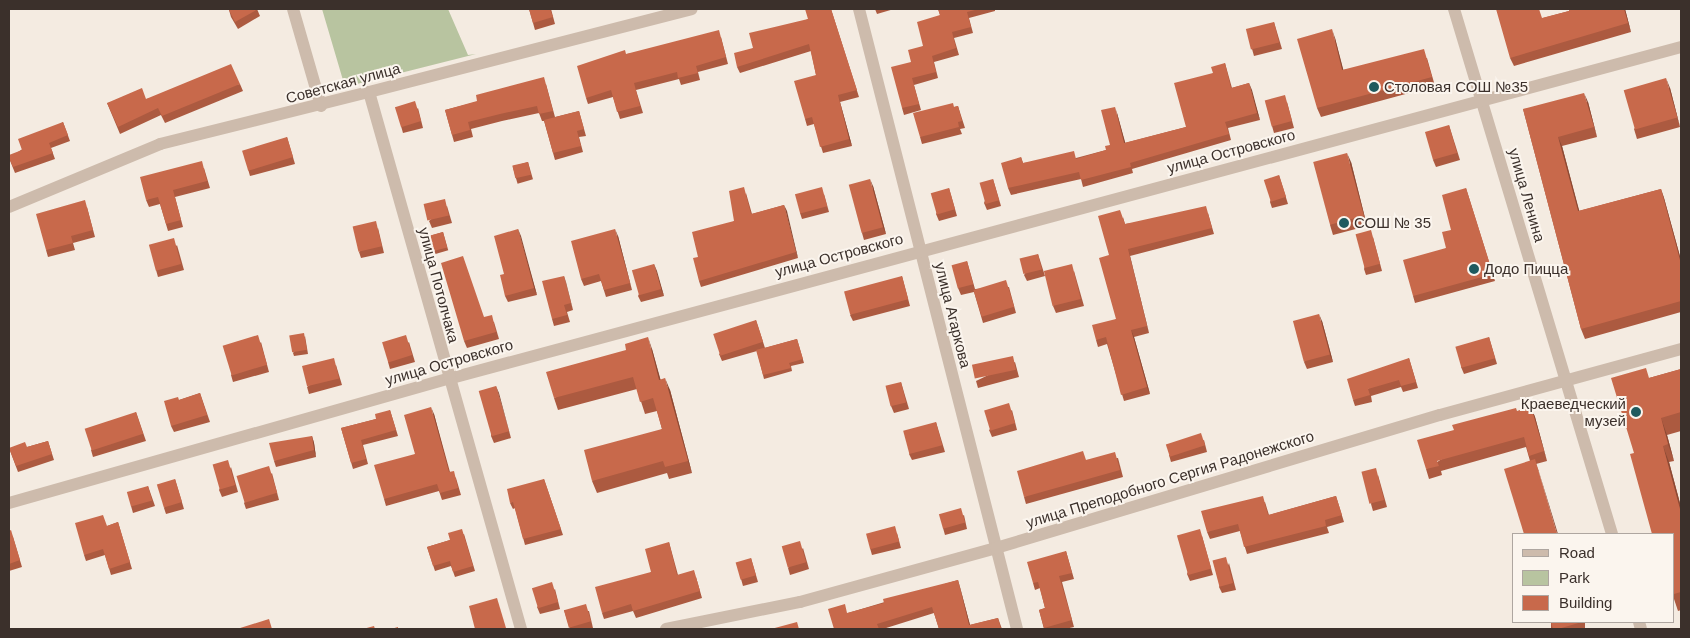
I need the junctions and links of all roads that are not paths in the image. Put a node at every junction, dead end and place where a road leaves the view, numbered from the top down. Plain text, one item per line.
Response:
1 (293, 9) edge
2 (692, 9) edge
3 (859, 9) edge
4 (1454, 9) edge
5 (1681, 47) edge
6 (369, 92) junction
7 (1482, 101) junction
8 (321, 106) junction
9 (9, 207) edge
10 (920, 250) junction
11 (1681, 350) edge
12 (448, 378) junction
13 (1564, 381) junction
14 (9, 503) edge
15 (1612, 533) edge
16 (996, 548) junction
17 (521, 629) edge
18 (666, 629) edge
19 (1017, 629) edge

1 - 8 street
2 - 6 street, Советская улица
3 - 10 street, улица Агаркова
4 - 7 street, улица Ленина
5 - 7 street, улица Островского
6 - 8 street, Советская улица
6 - 12 street, улица Потолчака
7 - 10 street, улица Островского
7 - 13 street, улица Ленина
8 - 9 street, Советская улица
10 - 12 street, улица Островского
10 - 16 street, улица Агаркова
11 - 13 street, улица Преподобного Сергия Радонежского
12 - 14 street, улица Островского
12 - 17 street, улица Потолчака
13 - 15 street, улица Ленина
13 - 16 street, улица Преподобного Сергия Радонежского
16 - 18 street, улица Преподобного Сергия Радонежского
16 - 19 street, улица Агаркова

